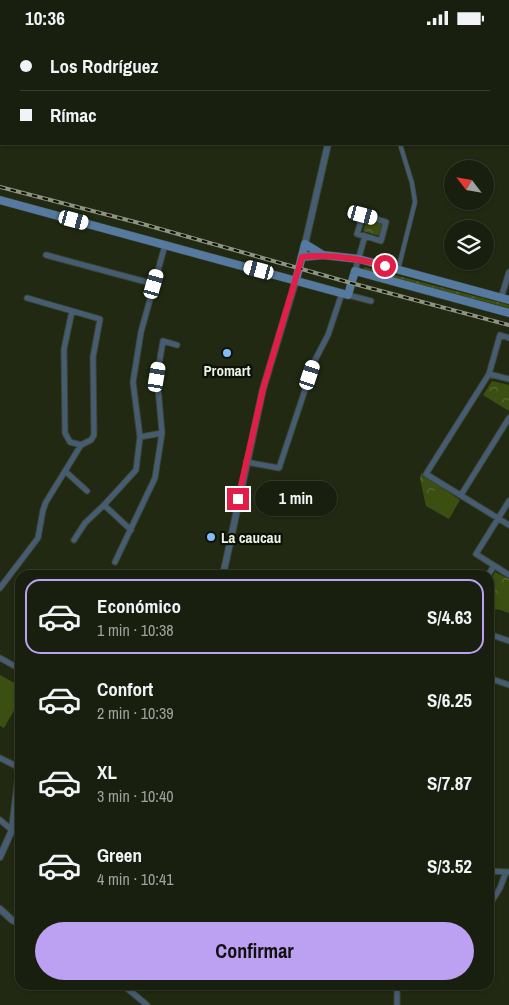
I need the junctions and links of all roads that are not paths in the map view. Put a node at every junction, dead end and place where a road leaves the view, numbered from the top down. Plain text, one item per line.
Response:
1 (328, 145) edge
2 (400, 145) edge
3 (0, 199) edge
4 (365, 236) junction
5 (165, 245) junction
6 (305, 245) junction
7 (46, 255) dead end
8 (323, 255) junction
9 (302, 257) junction
10 (359, 259) junction
11 (398, 270) junction
12 (355, 271) junction
13 (509, 273) edge
14 (296, 280) junction
15 (154, 284) junction
16 (345, 294) junction
17 (28, 298) dead end
18 (505, 299) edge
19 (371, 301) dead end
20 (72, 311) junction
21 (509, 313) edge
22 (509, 338) edge
23 (177, 345) dead end
24 (489, 373) junction
25 (509, 379) edge
26 (509, 418) edge
27 (162, 433) junction
28 (140, 437) junction
29 (81, 445) junction
30 (246, 462) junction
31 (65, 471) junction
32 (88, 491) dead end
33 (461, 495) junction
34 (509, 501) edge
35 (104, 505) junction
36 (498, 519) junction
37 (509, 525) edge
38 (131, 530) junction
39 (74, 541) dead end
40 (115, 562) dead end
41 (494, 566) junction
42 (224, 570) edge
43 (491, 570) edge
44 (509, 575) edge
45 (0, 589) edge
46 (494, 636) edge
47 (509, 641) edge
48 (0, 658) edge
49 (15, 666) edge
50 (494, 680) edge
51 (509, 685) edge
52 (0, 758) edge
53 (15, 764) edge
54 (15, 799) edge
55 (0, 820) edge
56 (12, 830) junction
57 (0, 857) edge
58 (494, 871) edge
59 (508, 872) edge
60 (494, 898) edge
61 (0, 909) edge
62 (15, 922) edge
63 (129, 990) edge
64 (398, 990) edge
65 (146, 1005) edge
66 (397, 1005) edge

1 - 6 street
2 - 11 street
3 - 5 main road
4 - 4 street
4 - 10 street
5 - 14 main road
5 - 15 street
6 - 8 main road
6 - 9 main road
7 - 15 street
8 - 9 main road
8 - 10 main road
9 - 14 main road
10 - 11 main road
10 - 12 street
11 - 18 main road
12 - 16 main road
12 - 21 main road
13 - 18 street
14 - 16 main road
14 - 30 street
15 - 28 street
16 - 19 street
16 - 30 street
17 - 20 street
20 - 29 street
20 - 29 street
22 - 24 street
23 - 27 street
24 - 25 street
24 - 33 street
26 - 33 street
27 - 28 street
27 - 38 street
28 - 35 street
29 - 31 street
30 - 42 street
31 - 32 street
31 - 45 street
33 - 36 street
34 - 36 street
35 - 38 street
35 - 39 street
36 - 37 street
36 - 41 street
38 - 40 street
41 - 43 street
41 - 44 street
46 - 47 street
48 - 49 street
50 - 51 street
52 - 53 street
54 - 56 street
55 - 56 street
56 - 57 street
58 - 59 street
59 - 60 street
61 - 62 street
63 - 65 street
64 - 66 street

